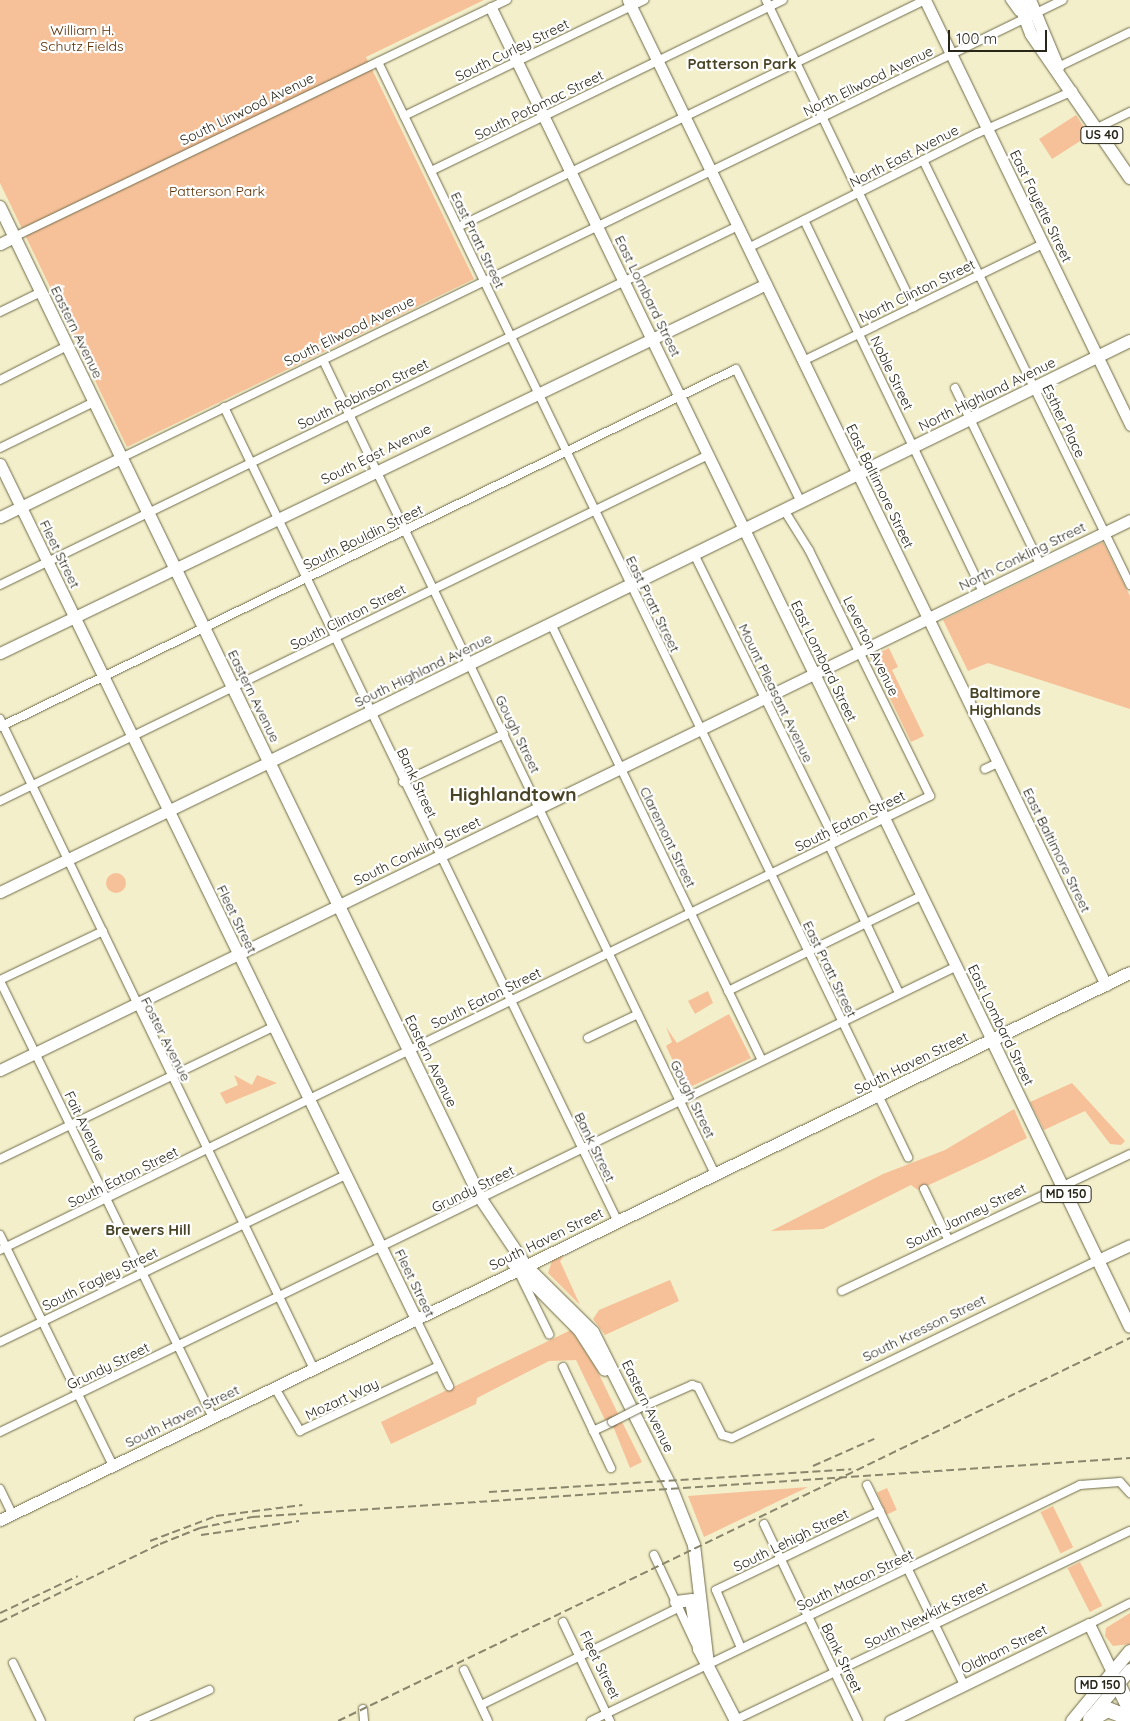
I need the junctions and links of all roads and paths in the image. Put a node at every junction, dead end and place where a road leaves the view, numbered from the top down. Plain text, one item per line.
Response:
1 (507, 0) edge
2 (644, 0) edge
3 (783, 0) edge
4 (925, 0) edge
5 (1010, 0) edge
6 (1018, 0) edge
7 (1030, 0) edge
8 (1063, 0) edge
9 (630, 3) edge
10 (767, 3) edge
11 (491, 8) junction
12 (1030, 16) junction
13 (1130, 32) edge
14 (951, 55) junction
15 (516, 61) junction
16 (658, 61) junction
17 (378, 62) junction
18 (796, 63) junction
19 (1058, 67) junction
20 (1073, 91) junction
21 (1130, 112) edge
22 (404, 116) junction
23 (544, 116) junction
24 (685, 118) junction
25 (823, 118) junction
26 (1097, 128) junction
27 (988, 130) junction
28 (923, 160) junction
29 (430, 171) junction
30 (712, 172) junction
31 (571, 173) junction
32 (1130, 178) edge
33 (859, 192) junction
34 (0, 207) edge
35 (804, 220) junction
36 (738, 226) junction
37 (458, 227) junction
38 (598, 228) junction
39 (14, 237) junction
40 (0, 244) edge
41 (1043, 244) junction
42 (748, 248) junction
43 (978, 275) junction
44 (624, 282) junction
45 (485, 283) junction
46 (766, 284) junction
47 (41, 292) junction
48 (914, 307) junction
49 (0, 312) edge
50 (859, 334) junction
51 (511, 336) junction
52 (651, 339) junction
53 (1130, 341) edge
54 (67, 346) junction
55 (1097, 357) junction
56 (323, 360) junction
57 (803, 361) junction
58 (0, 380) edge
59 (955, 388) dead end
60 (1034, 388) junction
61 (538, 393) junction
62 (679, 396) junction
63 (94, 402) junction
64 (224, 407) junction
65 (350, 414) junction
66 (970, 419) junction
67 (1130, 425) edge
68 (914, 447) junction
69 (0, 448) edge
70 (566, 450) junction
71 (708, 455) junction
72 (121, 458) junction
73 (250, 462) junction
74 (0, 464) edge
75 (377, 470) junction
76 (858, 474) junction
77 (801, 502) junction
78 (21, 507) junction
79 (594, 510) junction
80 (784, 510) junction
81 (148, 512) junction
82 (0, 517) edge
83 (277, 518) junction
84 (1130, 520) edge
85 (406, 530) junction
86 (744, 530) junction
87 (1104, 532) junction
88 (694, 554) junction
89 (47, 561) junction
90 (1040, 564) junction
91 (175, 568) junction
92 (307, 578) junction
93 (0, 585) edge
94 (1130, 585) edge
95 (630, 586) junction
96 (434, 588) junction
97 (983, 592) junction
98 (74, 617) junction
99 (928, 619) junction
100 (551, 624) junction
101 (205, 628) junction
102 (334, 638) junction
103 (860, 652) junction
104 (0, 653) edge
105 (469, 665) junction
106 (813, 675) junction
107 (103, 677) junction
108 (233, 688) junction
109 (765, 698) junction
110 (370, 712) junction
111 (1, 724) edge
112 (700, 730) junction
113 (504, 734) junction
114 (132, 737) junction
115 (269, 762) junction
116 (998, 763) junction
117 (620, 769) junction
118 (985, 769) dead end
119 (403, 782) junction
120 (32, 785) junction
121 (930, 796) joint
122 (0, 801) edge
123 (540, 808) junction
124 (168, 811) junction
125 (883, 819) junction
126 (832, 844) junction
127 (439, 857) junction
128 (68, 859) junction
129 (770, 874) junction
130 (0, 892) edge
131 (921, 896) junction
132 (339, 906) junction
133 (691, 913) junction
134 (866, 923) junction
135 (103, 931) junction
136 (609, 952) junction
137 (808, 952) junction
138 (238, 955) junction
139 (955, 966) junction
140 (1130, 973) edge
141 (0, 981) edge
142 (1106, 985) junction
143 (728, 991) junction
144 (900, 993) junction
145 (509, 1001) junction
146 (135, 1005) junction
147 (638, 1014) junction
148 (842, 1021) junction
149 (273, 1026) junction
150 (588, 1038) dead end
151 (992, 1040) junction
152 (409, 1050) junction
153 (35, 1053) junction
154 (762, 1060) junction
155 (0, 1070) edge
156 (172, 1076) junction
157 (878, 1095) junction
158 (309, 1100) junction
159 (681, 1102) junction
160 (70, 1125) junction
161 (207, 1150) junction
162 (582, 1150) junction
163 (1130, 1154) edge
164 (908, 1157) dead end
165 (0, 1159) edge
166 (715, 1174) junction
167 (345, 1175) junction
168 (1061, 1184) junction
169 (924, 1189) dead end
170 (106, 1199) junction
171 (481, 1199) junction
172 (618, 1222) junction
173 (243, 1224) junction
174 (0, 1235) edge
175 (948, 1239) junction
176 (1130, 1244) edge
177 (381, 1247) junction
178 (3, 1249) edge
179 (1098, 1260) junction
180 (522, 1268) junction
181 (143, 1273) junction
182 (842, 1291) dead end
183 (279, 1297) junction
184 (416, 1319) junction
185 (42, 1321) junction
186 (1130, 1327) edge
187 (548, 1334) dead end
188 (0, 1342) edge
189 (178, 1346) junction
190 (439, 1366) junction
191 (563, 1367) dead end
192 (314, 1369) junction
193 (449, 1386) dead end
194 (275, 1388) junction
195 (78, 1394) junction
196 (213, 1417) junction
197 (593, 1431) junction
198 (0, 1432) edge
199 (112, 1466) junction
200 (611, 1468) dead end
201 (867, 1485) dead end
202 (0, 1489) edge
203 (1130, 1492) edge
204 (880, 1511) junction
205 (12, 1514) junction
206 (0, 1520) edge
207 (764, 1524) dead end
208 (1130, 1530) edge
209 (654, 1555) dead end
210 (780, 1559) junction
211 (907, 1568) junction
212 (692, 1600) junction
213 (1130, 1604) edge
214 (676, 1605) junction
215 (808, 1616) junction
216 (563, 1622) dead end
217 (1089, 1624) junction
218 (935, 1625) junction
219 (741, 1648) junction
220 (699, 1649) junction
221 (1130, 1651) edge
222 (579, 1656) junction
223 (13, 1663) dead end
224 (708, 1665) junction
225 (1112, 1668) junction
226 (464, 1670) dead end
227 (1130, 1670) edge
228 (835, 1673) junction
229 (1117, 1683) junction
230 (964, 1685) junction
231 (209, 1690) dead end
232 (480, 1705) junction
233 (363, 1709) dead end
234 (1130, 1710) edge
235 (608, 1717) edge
236 (1130, 1718) edge
237 (1089, 1720) edge
238 (41, 1721) edge
239 (139, 1721) edge
240 (364, 1721) edge
241 (488, 1721) edge
242 (591, 1721) edge
243 (735, 1721) edge
244 (858, 1721) edge
245 (890, 1721) edge
246 (1072, 1721) edge

1 - 11 street, South Linwood Avenue
2 - 9 street, South Curley Street
3 - 10 street, South Potomac Street
4 - 14 street, East Fayette Street
4 - 18 street
5 - 12 street
6 - 12 main road, US 40
7 - 12 main road, US 40
8 - 12 street, North Ellwood Avenue
9 - 15 street, South Curley Street
9 - 16 street, East Baltimore Street
10 - 16 street, South Potomac Street
10 - 18 street
11 - 15 street, East Lombard Street
11 - 17 street, South Linwood Avenue
12 - 14 street, North Ellwood Avenue
12 - 19 main road, US 40
12 - 19 main road, US 40
13 - 19 street
14 - 25 street, North Ellwood Avenue
14 - 27 street, East Fayette Street
15 - 22 street, South Curley Street
15 - 23 street, East Lombard Street
16 - 23 street, South Potomac Street
16 - 24 street, East Baltimore Street
17 - 22 street, East Pratt Street
17 - 39 street, South Linwood Avenue
18 - 24 street
18 - 25 street
19 - 20 main road, US 40
20 - 26 main road, US 40
20 - 27 street, North East Avenue
21 - 26 street
22 - 29 street, East Pratt Street
23 - 29 street, South Potomac Street
23 - 31 street, East Lombard Street
24 - 30 street, East Baltimore Street
24 - 31 street
25 - 30 street, North Ellwood Avenue
25 - 33 street
26 - 32 main road, US 40
27 - 28 street, North East Avenue
27 - 41 street, East Fayette Street
28 - 33 street, North East Avenue
28 - 43 street, Esther Place
29 - 37 street, East Pratt Street
30 - 36 street, East Baltimore Street
30 - 38 street, South Ellwood Avenue
31 - 37 street
31 - 38 street, East Lombard Street
33 - 35 street, North East Avenue
33 - 48 street
34 - 39 main road, Eastern Avenue
35 - 42 street, North East Avenue
35 - 50 street, Noble Street
36 - 42 street, East Baltimore Street
36 - 44 street, South Robinson Street
37 - 45 street, East Pratt Street
38 - 44 street, East Lombard Street
38 - 45 street, South Ellwood Avenue
39 - 40 street, South Linwood Avenue
39 - 47 main road, Eastern Avenue
41 - 43 street, North Clinton Street
41 - 55 street, East Fayette Street
42 - 46 street, East Baltimore Street
43 - 48 street, North Clinton Street
43 - 60 street, Esther Place
44 - 51 street, South Robinson Street
44 - 52 street, East Lombard Street
45 - 51 street, East Pratt Street
45 - 56 street, South Ellwood Avenue
46 - 52 street, South East Avenue
46 - 57 street, East Baltimore Street
47 - 49 street
47 - 54 main road, Eastern Avenue
48 - 50 street, North Clinton Street
50 - 57 street, North Clinton Street
50 - 68 street, Noble Street
51 - 61 street, East Pratt Street
51 - 65 street, South Robinson Street
52 - 61 street, South East Avenue
52 - 62 street, East Lombard Street
53 - 55 main road, North Highland Avenue
54 - 58 street
54 - 63 main road, Eastern Avenue
55 - 60 main road, North Highland Avenue
55 - 67 street, East Fayette Street
56 - 64 street, South Ellwood Avenue
56 - 65 street, Gough Street
57 - 76 street, East Baltimore Street
59 - 66 street
60 - 66 main road, North Highland Avenue
60 - 87 street, Esther Place
61 - 70 street, East Pratt Street
61 - 75 street, South East Avenue
62 - 70 street, South Bouldin Street
62 - 71 street, East Lombard Street
62 - 77 street, South Bouldin Street
63 - 69 street
63 - 72 main road, Eastern Avenue
64 - 72 street, South Ellwood Avenue
64 - 73 street, Bank Street
65 - 73 street, South Robinson Street
65 - 75 street, Gough Street
66 - 68 main road, North Highland Avenue
66 - 90 street
68 - 76 main road, North Highland Avenue
68 - 97 street, Noble Street
70 - 79 street, East Pratt Street
70 - 85 street, South Bouldin Street
71 - 79 street, South Clinton Street
71 - 86 street, East Lombard Street
72 - 78 street, South Ellwood Avenue
72 - 81 main road, Eastern Avenue
73 - 81 street, South Robinson Street
73 - 83 street, Bank Street
74 - 78 street, Fleet Street
75 - 83 street, South East Avenue
75 - 85 street, Gough Street
76 - 77 main road, South Highland Avenue
76 - 99 street, East Baltimore Street
77 - 80 main road, South Highland Avenue
78 - 82 street, South Ellwood Avenue
78 - 89 street, Fleet Street
79 - 95 street, East Pratt Street
79 - 96 street, South Clinton Street
80 - 86 main road, South Highland Avenue
80 - 103 street, Leverton Avenue
81 - 89 street, South Robinson Street
81 - 91 main road, Eastern Avenue
83 - 91 street, South East Avenue
83 - 92 street, Bank Street
84 - 87 street, North Conkling Street
85 - 92 street, South Bouldin Street
85 - 96 street, Gough Street
86 - 88 main road, South Highland Avenue
86 - 106 street, East Lombard Street
87 - 90 street, North Conkling Street
87 - 94 street, Esther Place
88 - 95 main road, South Highland Avenue
88 - 109 street, Mount Pleasant Avenue
89 - 93 street, South Robinson Street
89 - 98 street, Fleet Street
90 - 97 street, North Conkling Street
91 - 98 street, South East Avenue
91 - 101 main road, Eastern Avenue
92 - 101 street, South Bouldin Street
92 - 102 street, Bank Street
95 - 100 main road, South Highland Avenue
95 - 112 street, East Pratt Street
96 - 102 street, South Clinton Street
96 - 105 street, Gough Street
97 - 99 street, North Conkling Street
98 - 104 street, South East Avenue
98 - 107 street, Fleet Street
99 - 103 street, South Conkling Street
99 - 116 street, East Baltimore Street
100 - 105 main road, South Highland Avenue
100 - 117 street, Claremont Street
101 - 107 street, South Bouldin Street
101 - 108 main road, Eastern Avenue
102 - 108 street, South Clinton Street
102 - 110 street, Bank Street
103 - 106 street, South Conkling Street
103 - 121 street, Leverton Avenue
105 - 110 main road, South Highland Avenue
105 - 113 street, Gough Street
106 - 109 street, South Conkling Street
106 - 125 street, East Lombard Street
107 - 111 street, South Bouldin Street
107 - 114 street, Fleet Street
108 - 114 street, South Clinton Street
108 - 115 main road, Eastern Avenue
109 - 112 street, South Conkling Street
109 - 126 street, Mount Pleasant Avenue
110 - 115 main road, South Highland Avenue
110 - 119 street, Bank Street
111 - 120 street, Foster Avenue
112 - 117 street, South Conkling Street
112 - 129 street, East Pratt Street
113 - 119 street
113 - 123 street, Gough Street
114 - 120 street, South Clinton Street
114 - 124 street, Fleet Street
115 - 124 street, South Highland Avenue
115 - 132 main road, Eastern Avenue
116 - 118 street
116 - 142 street, East Baltimore Street
117 - 123 street, South Conkling Street
117 - 133 street, Claremont Street
119 - 127 street, Bank Street
120 - 122 street, South Clinton Street
120 - 128 street, Foster Avenue
121 - 125 street, South Eaton Street
123 - 127 street, South Conkling Street
123 - 136 street, Gough Street
124 - 128 street, South Highland Avenue
124 - 138 street, Fleet Street
125 - 126 street, South Eaton Street
125 - 131 street, East Lombard Street
126 - 129 street, South Eaton Street
126 - 134 street, Mount Pleasant Avenue
127 - 132 street, South Conkling Street
127 - 145 street, Bank Street
128 - 130 street, South Highland Avenue
128 - 135 street, Foster Avenue
129 - 133 street, South Eaton Street
129 - 137 street, East Pratt Street
131 - 134 street
131 - 139 street, East Lombard Street
132 - 138 street, South Conkling Street
132 - 152 main road, Eastern Avenue
133 - 136 street, South Eaton Street
133 - 143 street, Claremont Street
134 - 137 street
134 - 144 street, Mount Pleasant Avenue
135 - 141 street
135 - 146 street, Foster Avenue
136 - 145 street, South Eaton Street
136 - 147 street, Gough Street
137 - 143 street
137 - 148 street, East Pratt Street
138 - 146 street, South Conkling Street
138 - 149 street, Fleet Street
139 - 144 street, Grundy Street
139 - 151 street, East Lombard Street
140 - 142 main road, South Haven Street
141 - 153 street, Fait Avenue
142 - 151 main road, South Haven Street
143 - 154 street, Claremont Street
144 - 148 street, Grundy Street
145 - 152 street, South Eaton Street
145 - 162 street, Bank Street
146 - 153 street, South Conkling Street
146 - 156 street, Foster Avenue
147 - 150 street
147 - 159 street, Gough Street
148 - 154 street, Grundy Street
148 - 157 street, East Pratt Street
149 - 156 street
149 - 158 street, Fleet Street
151 - 157 main road, South Haven Street
151 - 168 main road, East Lombard Street / MD 150
152 - 158 street, South Eaton Street
152 - 171 main road, Eastern Avenue
153 - 155 street, South Conkling Street
153 - 160 street, Fait Avenue
154 - 159 street, Grundy Street
156 - 160 street
156 - 161 street, Foster Avenue
157 - 164 street, East Pratt Street
157 - 166 main road, South Haven Street
158 - 161 street, South Eaton Street
158 - 167 street, Fleet Street
159 - 162 street, Grundy Street
159 - 166 street, Gough Street
160 - 165 street
160 - 170 street, Fait Avenue
161 - 170 street, South Eaton Street
161 - 173 street, Foster Avenue
162 - 171 street, Grundy Street
162 - 172 street, Bank Street
163 - 168 street, South Janney Street
166 - 172 main road, South Haven Street
167 - 173 street, South Fagley Street
167 - 177 street, Fleet Street
168 - 175 street, South Janney Street
168 - 179 main road, East Lombard Street / MD 150
169 - 175 street
170 - 178 street, South Eaton Street
170 - 181 street, Fait Avenue
171 - 177 street, Grundy Street
171 - 180 main road, Eastern Avenue
172 - 180 main road, South Haven Street
173 - 181 street, South Fagley Street
173 - 183 street, Foster Avenue
174 - 178 street
175 - 182 street, South Janney Street
176 - 179 street, South Kresson Street
177 - 183 street, Grundy Street
177 - 184 street, Fleet Street
178 - 185 street
179 - 186 main road, East Lombard Street / MD 150
179 - 197 street, South Kresson Street, bridge
180 - 184 street, South Haven Street
180 - 187 street, Eastern Avenue
180 - 212 main road, Eastern Avenue
180 - 224 main road, Eastern Avenue
181 - 185 street, South Fagley Street
181 - 189 street, Fait Avenue
183 - 189 street, Grundy Street
183 - 192 street, Foster Avenue
184 - 190 street, Fleet Street
184 - 192 street, South Haven Street
185 - 188 street, South Fagley Street
185 - 195 street
189 - 195 street, Grundy Street
189 - 196 street, Fait Avenue
190 - 193 street, Fleet Street
190 - 194 street, Mozart Way
191 - 197 street
192 - 194 street, South Haven Street
194 - 196 street, South Haven Street
195 - 198 street, Grundy Street
195 - 199 street
196 - 199 street, South Haven Street
197 - 200 street
199 - 205 street, South Haven Street
201 - 204 street
202 - 205 street
203 - 211 street, South Macon Street
204 - 210 street, South Lehigh Street
204 - 211 street
205 - 206 street, South Haven Street
207 - 210 street, Bank Street
208 - 218 street, South Newkirk Street
209 - 214 street, Eastern Avenue
210 - 215 street, Bank Street
210 - 219 street, South Lehigh Street
211 - 215 street, South Macon Street
211 - 218 street
212 - 214 main road
212 - 220 main road, Eastern Avenue
213 - 217 street, Oldham Street
214 - 220 street, Eastern Avenue
214 - 222 street
215 - 219 street, South Macon Street
215 - 228 street, Bank Street
216 - 222 street, Fleet Street
217 - 225 street
217 - 230 street, Oldham Street
218 - 228 street, South Newkirk Street
218 - 230 street
219 - 224 street, South Macon Street
220 - 224 main road, Eastern Avenue
221 - 225 main road, MD 150
222 - 232 street
222 - 235 street, Fleet Street
223 - 238 street
224 - 235 street, South Macon Street
224 - 243 main road, Eastern Avenue
225 - 229 street
225 - 246 main road, MD 150
226 - 232 street
227 - 229 main road, MD 150
228 - 243 street, South Newkirk Street
228 - 244 street, Bank Street
229 - 234 highway
229 - 237 main road, MD 150
230 - 245 street, Oldham Street
231 - 239 street
232 - 241 street
233 - 240 street
235 - 242 street, South Macon Street
236 - 237 highway

